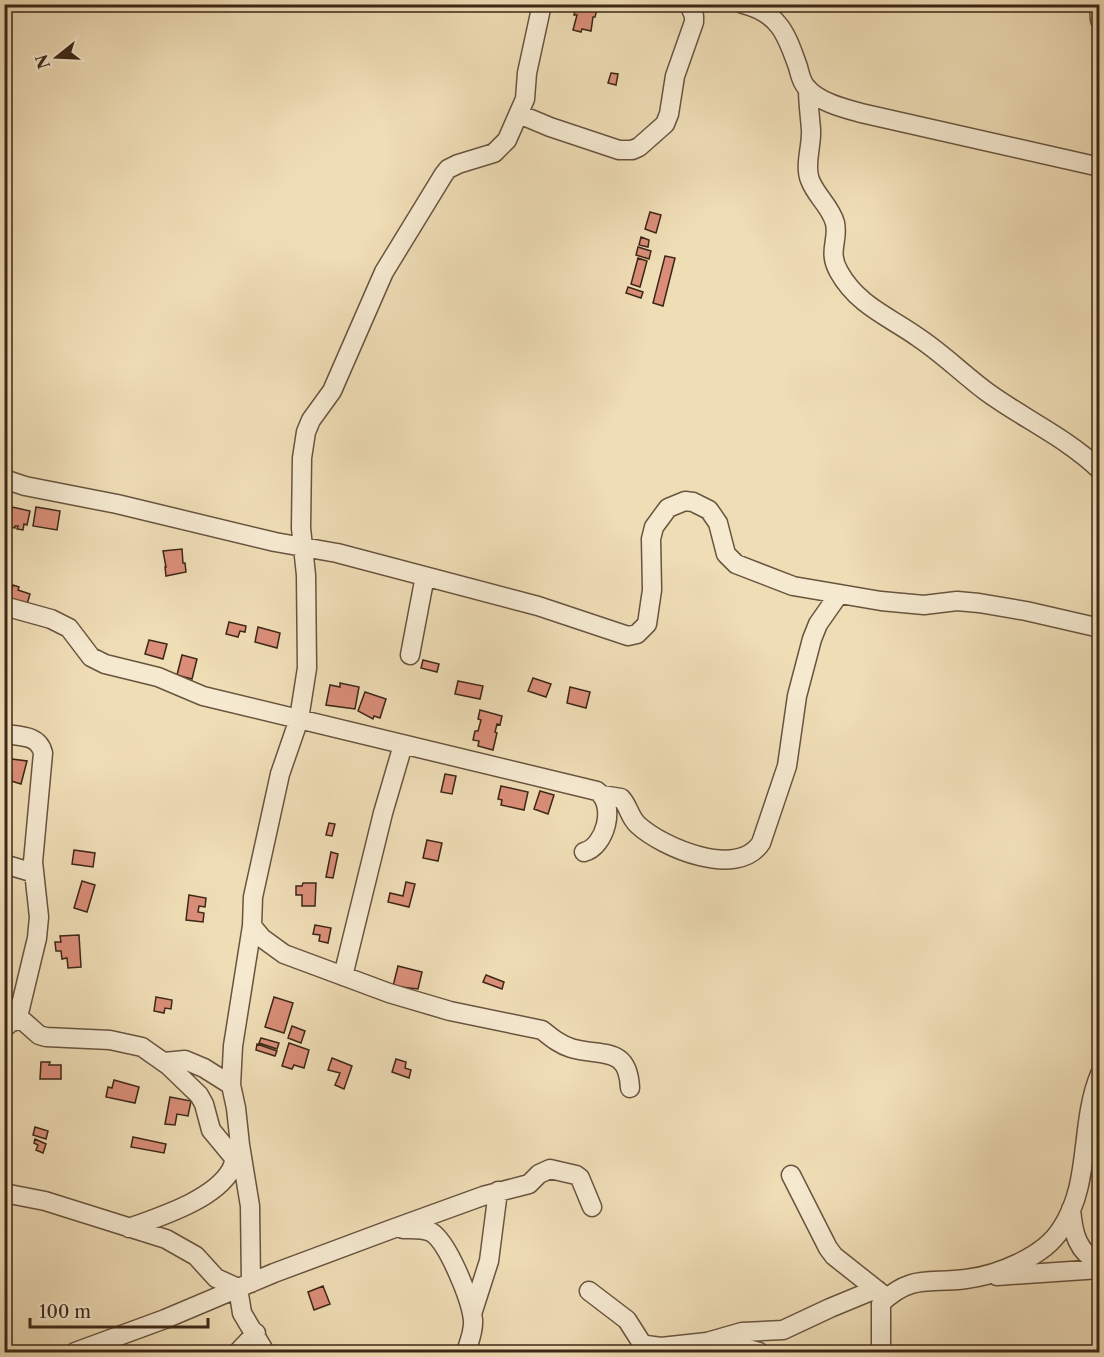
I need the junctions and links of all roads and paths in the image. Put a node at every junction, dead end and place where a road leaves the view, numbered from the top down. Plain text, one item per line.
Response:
1 (542, 4) edge
2 (689, 4) edge
3 (743, 4) edge
4 (1099, 4) edge
5 (1100, 20) edge
6 (808, 89) junction
7 (519, 114) junction
8 (1100, 167) edge
9 (1100, 470) edge
10 (4, 479) edge
11 (302, 546) junction
12 (425, 576) junction
13 (839, 594) junction
14 (4, 606) edge
15 (1100, 628) edge
16 (410, 655) dead end
17 (299, 719) junction
18 (4, 734) edge
19 (404, 745) junction
20 (602, 795) junction
21 (584, 852) dead end
22 (4, 864) edge
23 (34, 873) junction
24 (252, 926) junction
25 (343, 976) junction
26 (4, 1004) edge
27 (14, 1022) edge
28 (164, 1062) junction
29 (1100, 1074) edge
30 (231, 1085) junction
31 (630, 1088) dead end
32 (237, 1152) junction
33 (791, 1175) dead end
34 (498, 1191) junction
35 (4, 1193) edge
36 (592, 1207) dead end
37 (1071, 1209) junction
38 (129, 1228) junction
39 (392, 1229) junction
40 (1100, 1263) edge
41 (1100, 1269) edge
42 (982, 1276) junction
43 (244, 1285) junction
44 (589, 1291) dead end
45 (881, 1293) junction
46 (472, 1314) junction
47 (256, 1333) junction
48 (715, 1340) junction
49 (878, 1348) edge
50 (75, 1353) edge
51 (238, 1353) edge
52 (266, 1353) edge
53 (466, 1353) edge
54 (759, 1353) edge

1 - 7 street
2 - 7 street
3 - 6 street
4 - 5 street
6 - 8 street
6 - 9 street
7 - 11 street
10 - 11 street
11 - 12 street
11 - 17 street
12 - 13 street
12 - 16 street
13 - 15 street
13 - 20 street
14 - 17 street
17 - 19 street
17 - 24 street
18 - 23 street
19 - 20 street
19 - 25 street
20 - 21 street
22 - 23 street
23 - 27 street
24 - 25 street
24 - 30 street
25 - 31 street
26 - 27 street
27 - 28 street
28 - 30 street
28 - 32 street
29 - 37 street
30 - 32 street
32 - 38 street
32 - 43 street
33 - 45 street
34 - 36 street
34 - 39 street
34 - 46 street
35 - 38 street
37 - 40 street
37 - 42 street
38 - 43 street
39 - 43 street
39 - 46 street
41 - 42 street
42 - 45 street
43 - 47 street
43 - 50 street
44 - 48 street
45 - 48 street
45 - 49 street
46 - 53 street
47 - 51 street
47 - 52 street
48 - 54 street

